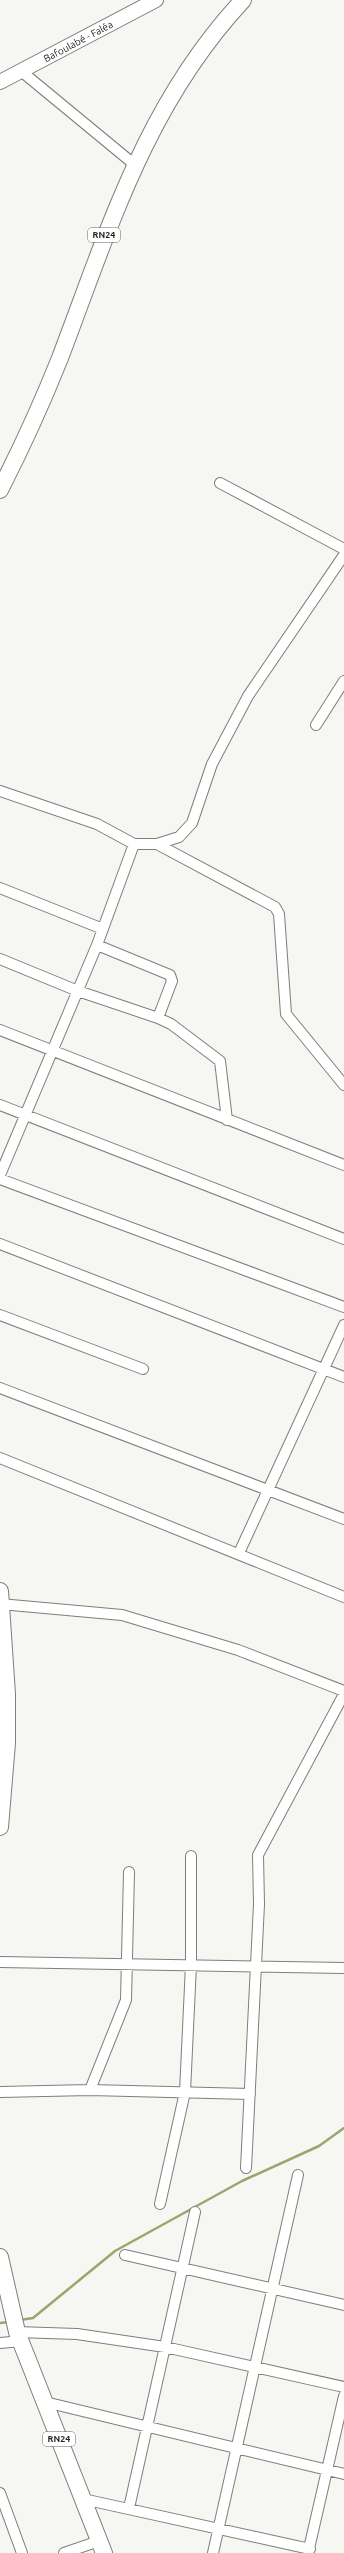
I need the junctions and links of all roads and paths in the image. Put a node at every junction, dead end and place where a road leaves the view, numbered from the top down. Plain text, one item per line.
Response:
1 (156, 0) edge
2 (243, 0) edge
3 (21, 71) junction
4 (0, 82) edge
5 (135, 164) junction
6 (2, 479) edge
7 (220, 483) dead end
8 (344, 549) edge
9 (344, 555) edge
10 (344, 681) edge
11 (316, 725) dead end
12 (0, 791) edge
13 (134, 844) junction
14 (157, 844) junction
15 (0, 888) edge
16 (103, 929) junction
17 (98, 945) junction
18 (0, 959) edge
19 (78, 991) junction
20 (158, 1018) junction
21 (0, 1030) edge
22 (53, 1051) junction
23 (344, 1084) edge
24 (0, 1105) edge
25 (26, 1115) junction
26 (227, 1120) junction
27 (344, 1166) edge
28 (0, 1176) edge
29 (0, 1179) edge
30 (344, 1239) edge
31 (0, 1244) edge
32 (344, 1307) edge
33 (0, 1315) edge
34 (344, 1325) edge
35 (143, 1369) dead end
36 (325, 1370) junction
37 (344, 1377) edge
38 (0, 1388) edge
39 (0, 1458) edge
40 (267, 1490) junction
41 (344, 1519) edge
42 (239, 1553) junction
43 (344, 1597) edge
44 (1, 1600) edge
45 (4, 1692) edge
46 (344, 1693) edge
47 (2, 1775) edge
48 (0, 1827) edge
49 (191, 1856) dead end
50 (129, 1872) dead end
51 (0, 1962) edge
52 (127, 1964) junction
53 (190, 1965) junction
54 (256, 1966) junction
55 (344, 1968) edge
56 (90, 2090) junction
57 (0, 2092) edge
58 (185, 2092) junction
59 (250, 2094) junction
60 (246, 2168) dead end
61 (298, 2175) dead end
62 (160, 2204) dead end
63 (196, 2212) dead end
64 (125, 2255) dead end
65 (0, 2257) edge
66 (183, 2268) junction
67 (272, 2288) junction
68 (344, 2305) edge
69 (16, 2327) junction
70 (0, 2343) edge
71 (165, 2347) junction
72 (255, 2367) junction
73 (344, 2388) edge
74 (344, 2396) edge
75 (45, 2402) junction
76 (147, 2427) junction
77 (236, 2448) junction
78 (327, 2470) junction
79 (344, 2474) edge
80 (0, 2493) edge
81 (83, 2499) junction
82 (129, 2508) junction
83 (219, 2528) junction
84 (102, 2547) edge
85 (309, 2551) edge
86 (22, 2553) edge
87 (64, 2553) edge
88 (213, 2553) edge

1 - 3 main road, Bafoulabé - Faléa
2 - 5 main road, RN24
3 - 4 main road, Bafoulabé - Faléa
3 - 5 street
5 - 6 main road, RN24
7 - 8 street
9 - 14 street
10 - 11 street
12 - 13 street
13 - 14 street
13 - 16 street
14 - 23 street
15 - 16 street
16 - 17 street
17 - 19 street
17 - 20 street
18 - 19 street
19 - 20 street
19 - 22 street
20 - 26 street
21 - 22 street
22 - 25 street
22 - 26 street
24 - 25 street
25 - 28 street
25 - 30 street
26 - 27 street
29 - 32 street
31 - 36 street
33 - 35 street
34 - 36 street
36 - 37 street
36 - 40 street
38 - 40 street
39 - 42 street
40 - 41 street
40 - 42 street
42 - 43 street
44 - 45 main road
44 - 46 street
45 - 47 main road
46 - 54 street
47 - 48 main road
49 - 53 street
50 - 52 street
51 - 52 street
52 - 53 street
52 - 56 street
53 - 54 street
53 - 58 street
54 - 55 street
54 - 59 street
56 - 57 street
56 - 58 street
58 - 59 street
58 - 62 street
59 - 60 street
61 - 67 street
63 - 66 street
64 - 66 street
65 - 69 main road, RN24
66 - 67 street
66 - 71 street
67 - 68 street
67 - 72 street
69 - 70 street
69 - 71 street
69 - 75 main road, RN24
71 - 72 street
71 - 76 street
72 - 73 street
72 - 77 street
74 - 78 street
75 - 76 street
75 - 81 main road, RN24
76 - 77 street
76 - 82 street
77 - 78 street
77 - 83 street
78 - 79 street
78 - 85 street
80 - 86 street
81 - 82 street
81 - 84 main road, RN24
82 - 83 street
83 - 85 street
83 - 88 street
84 - 87 street

